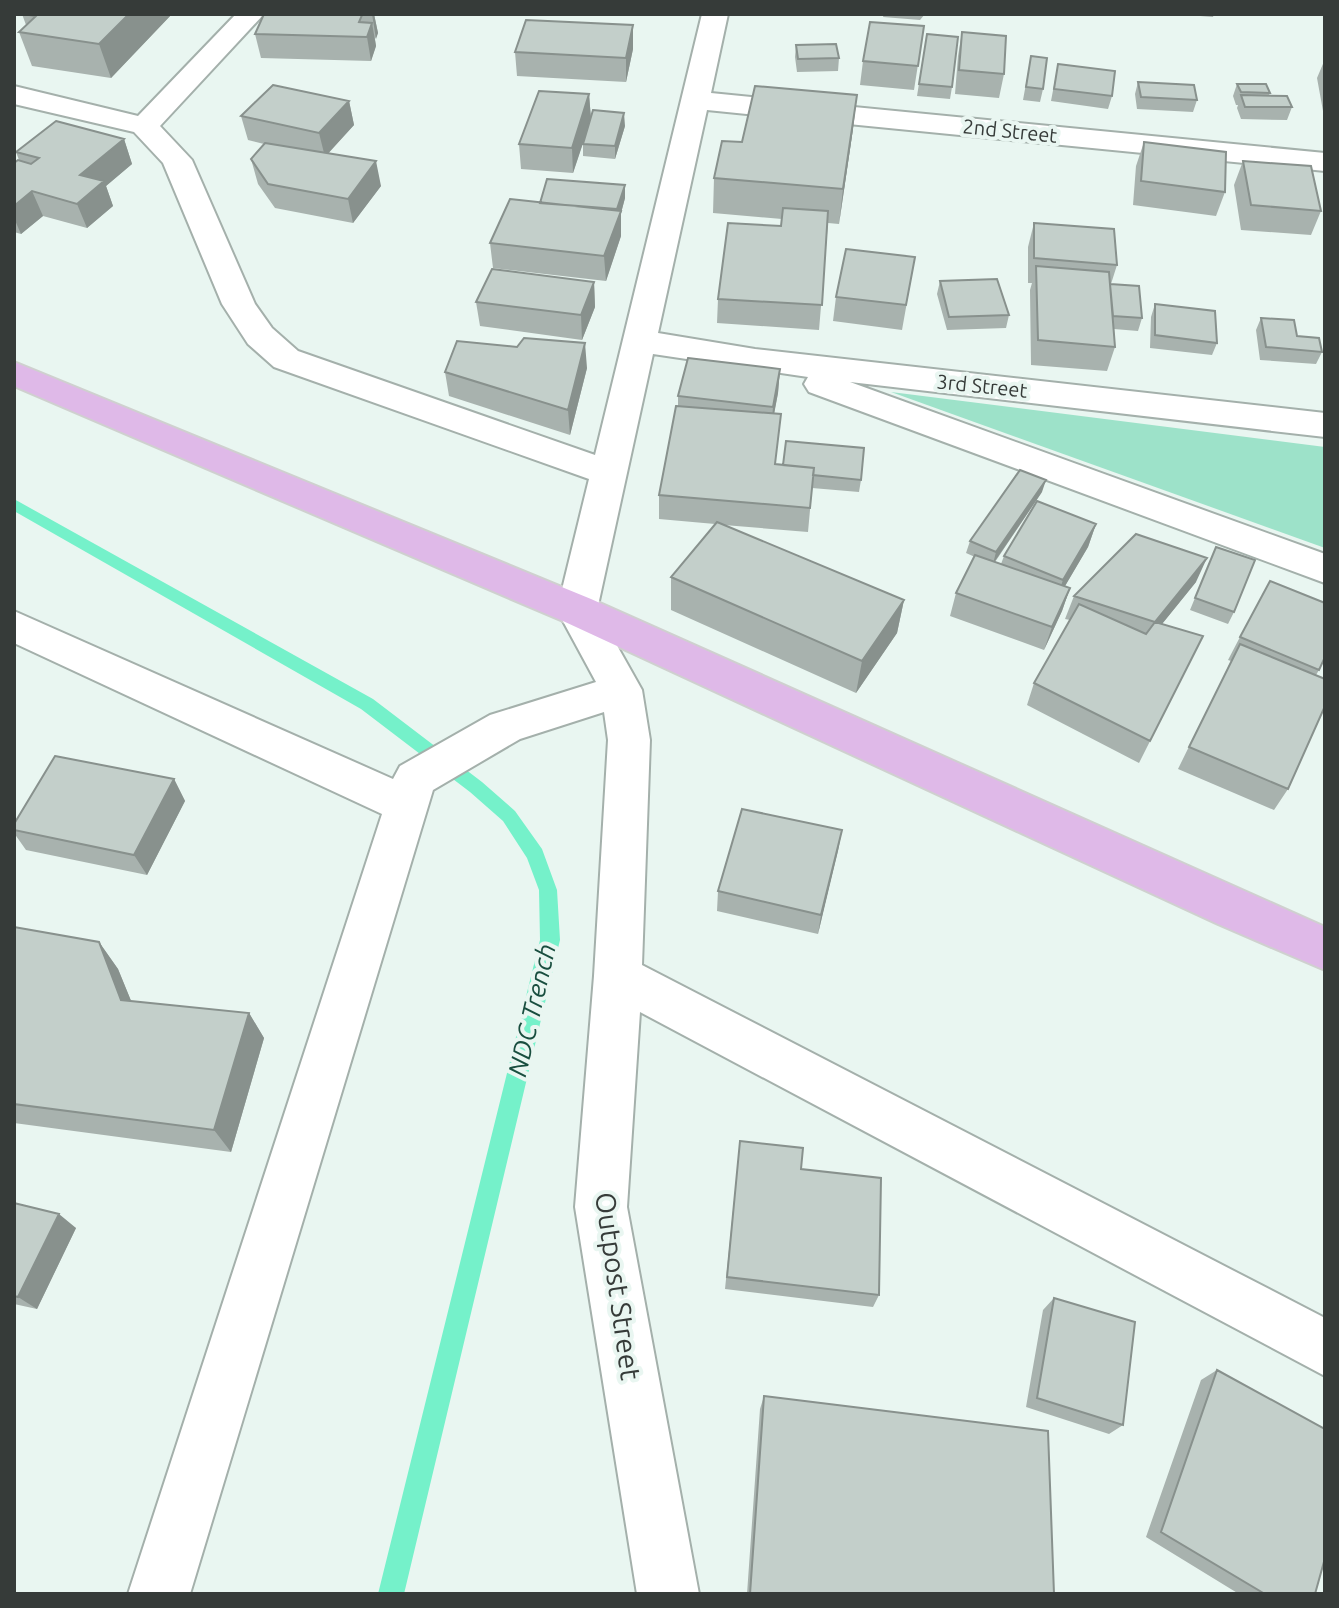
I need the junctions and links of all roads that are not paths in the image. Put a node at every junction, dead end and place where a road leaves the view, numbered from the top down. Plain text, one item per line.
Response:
1 (251, 14) edge
2 (715, 14) edge
3 (14, 95) edge
4 (695, 100) junction
5 (144, 126) junction
6 (1325, 162) edge
7 (640, 341) junction
8 (755, 360) junction
9 (14, 373) edge
10 (1325, 425) edge
11 (609, 473) junction
12 (1325, 569) edge
13 (577, 610) junction
14 (14, 626) edge
15 (621, 690) junction
16 (411, 792) junction
17 (1325, 949) edge
18 (618, 976) junction
19 (1325, 1348) edge
20 (159, 1594) edge
21 (668, 1594) edge

1 - 5 street
2 - 4 street
3 - 5 street
4 - 6 street, 2nd Street
4 - 7 street
5 - 11 street
7 - 8 street, 3rd Street
7 - 11 street
8 - 10 street, 3rd Street
8 - 12 street
9 - 13 main road
11 - 13 street
13 - 15 street, Outpost Street
13 - 17 main road
14 - 16 street
15 - 16 street
15 - 18 street, Outpost Street
16 - 20 street
18 - 19 street
18 - 21 street, Outpost Street

